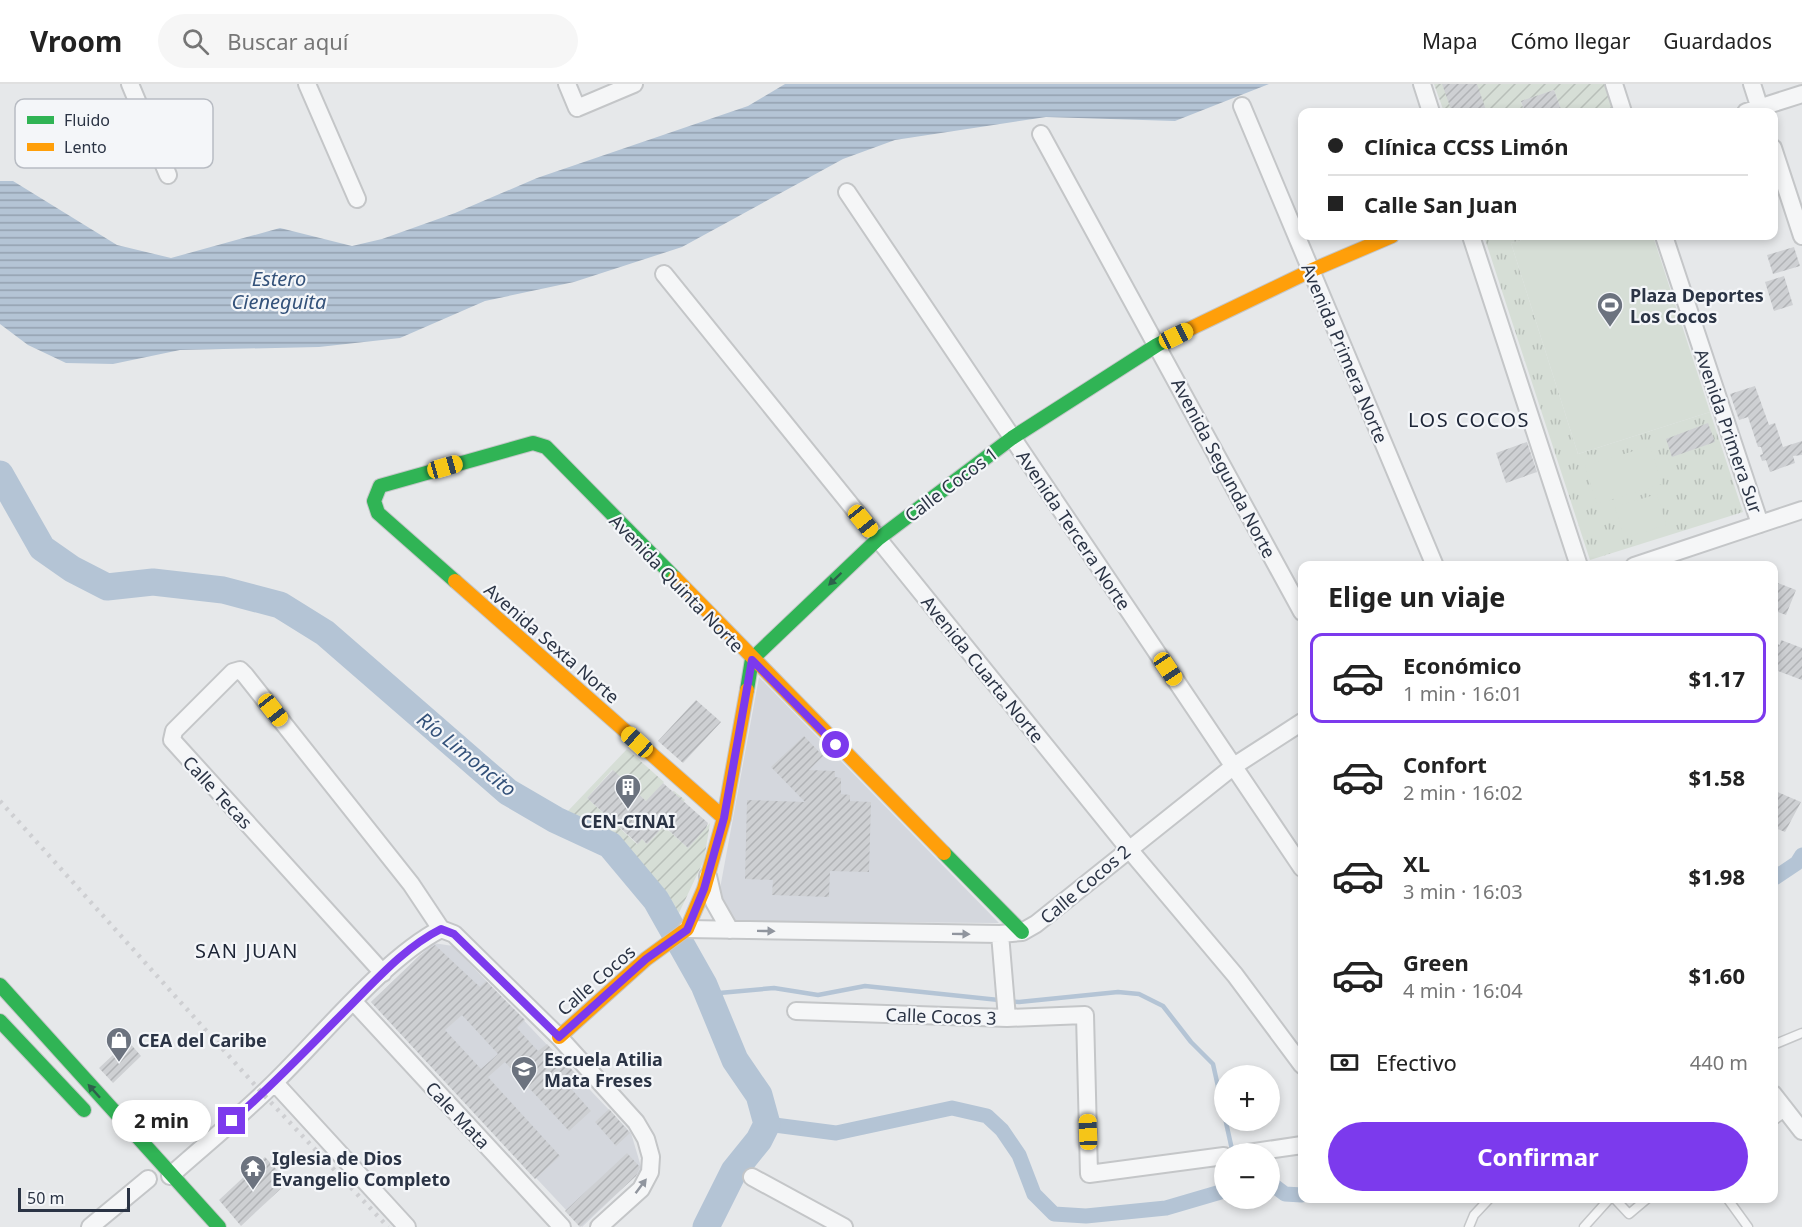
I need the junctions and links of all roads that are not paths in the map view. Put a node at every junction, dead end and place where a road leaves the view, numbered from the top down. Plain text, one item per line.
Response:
1 (130, 84) edge
2 (307, 84) edge
3 (567, 84) edge
4 (634, 84) edge
5 (1422, 84) edge
6 (1614, 84) edge
7 (1752, 84) edge
8 (1802, 94) edge
9 (136, 99) edge
10 (1242, 106) dead end
11 (1430, 108) edge
12 (1622, 108) edge
13 (1756, 108) edge
14 (1764, 108) edge
15 (1041, 134) dead end
16 (1778, 163) edge
17 (165, 168) edge
18 (168, 175) dead end
19 (847, 192) dead end
20 (357, 199) dead end
21 (1802, 236) edge
22 (1383, 240) edge
23 (1472, 240) edge
24 (1665, 240) edge
25 (1310, 271) junction
26 (664, 274) dead end
27 (1157, 345) junction
28 (1012, 438) junction
29 (380, 486) joint
30 (1802, 510) edge
31 (1760, 524) junction
32 (878, 539) junction
33 (1434, 561) edge
34 (1578, 561) edge
35 (1649, 561) edge
36 (1298, 605) edge
37 (752, 660) junction
38 (1298, 725) edge
39 (1234, 766) junction
40 (724, 818) junction
41 (1128, 848) junction
42 (1298, 862) edge
43 (708, 876) junction
44 (441, 929) junction
45 (687, 930) junction
46 (730, 930) junction
47 (1022, 932) junction
48 (1000, 934) junction
49 (383, 973) junction
50 (0, 986) edge
51 (354, 1002) junction
52 (796, 1011) dead end
53 (1007, 1018) junction
54 (0, 1022) edge
55 (1802, 1033) edge
56 (559, 1037) junction
57 (1778, 1044) edge
58 (1298, 1060) edge
59 (274, 1083) junction
60 (1779, 1116) edge
61 (90, 1118) dead end
62 (1802, 1131) edge
63 (1298, 1146) edge
64 (1280, 1148) edge
65 (1214, 1157) edge
66 (170, 1176) junction
67 (752, 1177) dead end
68 (147, 1178) dead end
69 (1485, 1203) edge
70 (1607, 1203) edge
71 (1617, 1203) edge
72 (1642, 1203) edge
73 (1731, 1203) edge
74 (90, 1227) edge
75 (219, 1227) edge
76 (407, 1227) edge
77 (562, 1227) edge
78 (599, 1227) edge
79 (844, 1227) edge
80 (1469, 1227) edge
81 (1584, 1227) edge
82 (1748, 1227) edge

1 - 9 street
2 - 20 street
3 - 4 street
5 - 11 street
6 - 12 street
7 - 13 street
8 - 14 street
10 - 25 street, Avenida Primera Norte
15 - 27 street, Avenida Segunda Norte
16 - 21 street
17 - 18 street
19 - 28 street, Avenida Tercera Norte
22 - 25 main road, Calle Cocos 1
23 - 34 street
24 - 31 street, Avenida Primera Sur
25 - 27 main road, Calle Cocos 1
25 - 33 street, Avenida Primera Norte
26 - 32 street, Avenida Cuarta Norte
27 - 28 main road, Calle Cocos 1
27 - 36 street, Avenida Segunda Norte
28 - 32 main road, Calle Cocos 1
28 - 39 street, Avenida Tercera Norte
29 - 37 main road, Avenida Quinta Norte
29 - 40 main road, Avenida Sexta Norte
30 - 31 street
31 - 35 street
32 -> 37 main road, Calle Cocos 1
32 - 41 street, Avenida Cuarta Norte
37 - 40 main road
37 - 47 main road, Avenida Quinta Norte
38 - 39 street, Calle Cocos 2
39 - 41 street, Calle Cocos 2
39 - 42 street, Avenida Tercera Norte
40 - 43 main road
41 - 47 street, Calle Cocos 2
41 - 58 street, Avenida Cuarta Norte
43 - 45 main road
43 - 46 street
44 - 49 street
44 - 49 street, Calle Tecas
44 - 56 street
45 - 46 street, Calle Cocos 2
45 - 56 main road, Calle Cocos
46 -> 48 street, Calle Cocos 2
47 - 48 street, Calle Cocos 2
48 - 53 street
49 - 51 street
66 -> 50 main road
51 - 59 street
51 - 77 street, Cale Mata
52 - 53 street, Calle Cocos 3
53 - 65 street, Calle Cocos 3
54 - 61 main road
55 - 57 lane
78 -> 56 street
59 - 66 street
59 - 76 street
60 - 62 street
63 - 64 street
66 - 75 main road
67 - 79 street
68 - 74 street
69 - 80 lane
70 - 81 lane
71 - 72 lane
73 - 82 lane

